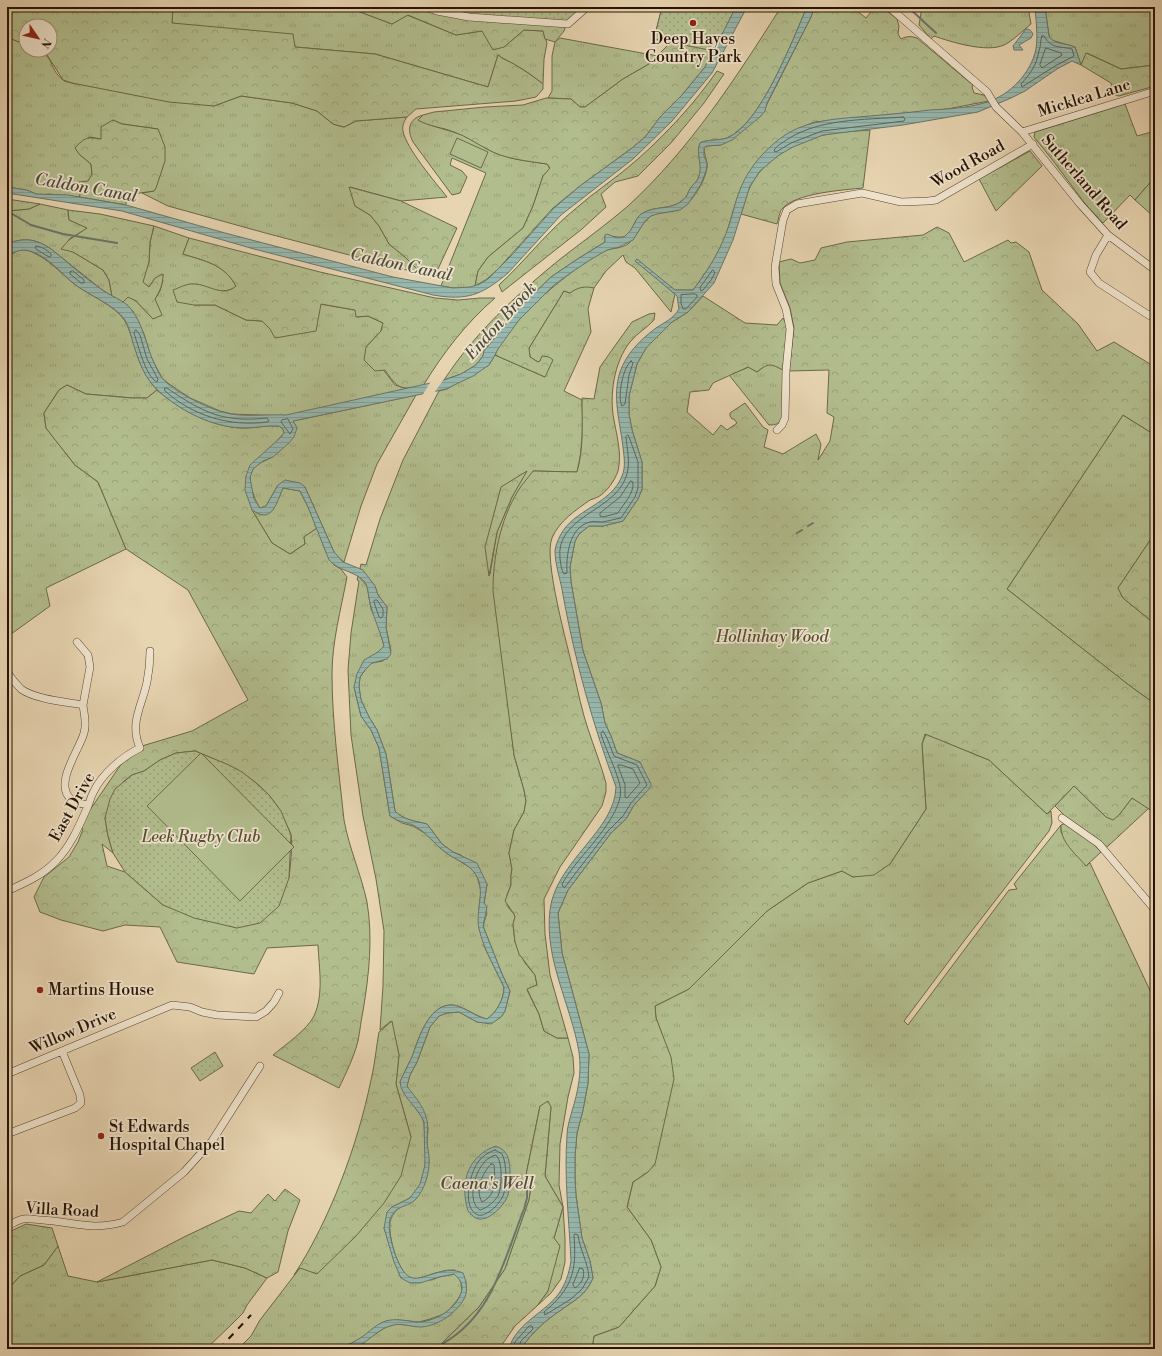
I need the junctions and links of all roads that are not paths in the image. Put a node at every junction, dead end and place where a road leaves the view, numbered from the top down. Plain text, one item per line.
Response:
1 (425, 7) edge
2 (587, 7) edge
3 (888, 7) edge
4 (1151, 7) edge
5 (1155, 12) edge
6 (1155, 91) edge
7 (1022, 132) junction
8 (1032, 144) junction
9 (1108, 234) junction
10 (1155, 270) edge
11 (1155, 310) edge
12 (777, 430) dead end
13 (77, 642) dead end
14 (150, 651) dead end
15 (7, 672) edge
16 (83, 704) junction
17 (88, 806) junction
18 (1062, 818) dead end
19 (7, 891) edge
20 (1155, 910) edge
21 (279, 993) dead end
22 (62, 1051) junction
23 (260, 1066) dead end
24 (7, 1074) edge
25 (7, 1134) edge
26 (7, 1226) edge

1 - 2 street
3 - 7 street, Sutherland Road
4 - 5 street
6 - 7 street, Micklea Lane
7 - 8 street, Sutherland Road
8 - 9 street, Sutherland Road
8 - 12 street, Wood Road
9 - 10 street, Sutherland Road
9 - 11 street
13 - 16 street
14 - 17 street, East Drive
15 - 16 street
16 - 17 street
17 - 19 street, East Drive
18 - 20 street
21 - 22 street, Willow Drive
22 - 24 street, Willow Drive
22 - 25 street
23 - 26 street, Villa Road

